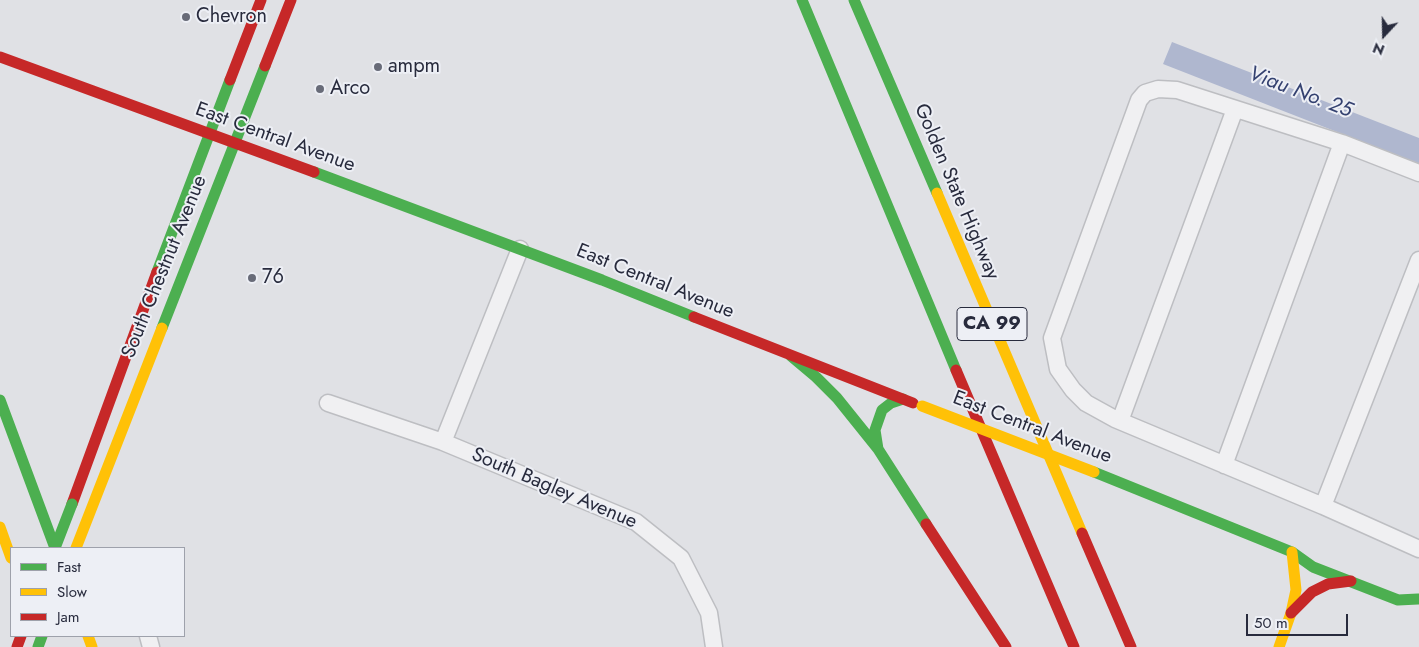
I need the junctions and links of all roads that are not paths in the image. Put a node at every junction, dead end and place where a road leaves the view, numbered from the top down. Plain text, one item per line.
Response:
1 (261, 0) edge
2 (291, 0) edge
3 (802, 0) edge
4 (854, 0) edge
5 (0, 57) edge
6 (1236, 109) junction
7 (209, 135) junction
8 (1342, 143) junction
9 (234, 144) junction
10 (1419, 173) edge
11 (520, 249) junction
12 (1419, 260) edge
13 (791, 356) junction
14 (903, 399) junction
15 (0, 400) edge
16 (328, 403) dead end
17 (1120, 421) junction
18 (443, 442) junction
19 (878, 449) junction
20 (1224, 465) junction
21 (1323, 506) junction
22 (0, 527) edge
23 (55, 547) edge
24 (55, 547) edge
25 (76, 547) edge
26 (1419, 549) edge
27 (1292, 552) junction
28 (10, 555) edge
29 (1314, 555) dead end
30 (1351, 582) junction
31 (1402, 587) dead end
32 (1419, 598) edge
33 (1291, 613) junction
34 (714, 647) edge
35 (1006, 647) edge
36 (1074, 647) edge
37 (1131, 647) edge
38 (1279, 647) edge

1 - 7 main road, South Chestnut Avenue
2 - 9 main road, South Chestnut Avenue
3 - 36 main road, CA 99
4 - 37 main road, Golden State Highway / CA 99
5 - 7 main road, East Central Avenue
6 - 8 street
6 - 17 street
6 - 17 street
7 - 9 main road, East Central Avenue
7 - 23 main road, South Chestnut Avenue, bridge
8 - 10 street
8 - 20 street
9 - 11 main road, East Central Avenue
9 - 25 main road, South Chestnut Avenue
11 - 13 main road, East Central Avenue
11 - 18 street
12 - 21 street
13 - 14 main road, East Central Avenue
13 - 19 main road
14 - 19 main road
14 - 27 main road, East Central Avenue, bridge
15 - 24 main road
16 - 18 street, South Bagley Avenue
17 - 20 street
18 - 34 street, South Bagley Avenue
19 - 35 main road
20 - 21 street
21 - 26 street
22 - 28 main road
27 - 29 main road, East Central Avenue
27 - 30 main road, East Central Avenue
27 - 33 main road
30 - 32 main road, East Central Avenue
30 - 33 main road
31 - 32 main road, East Central Avenue
33 - 38 main road

